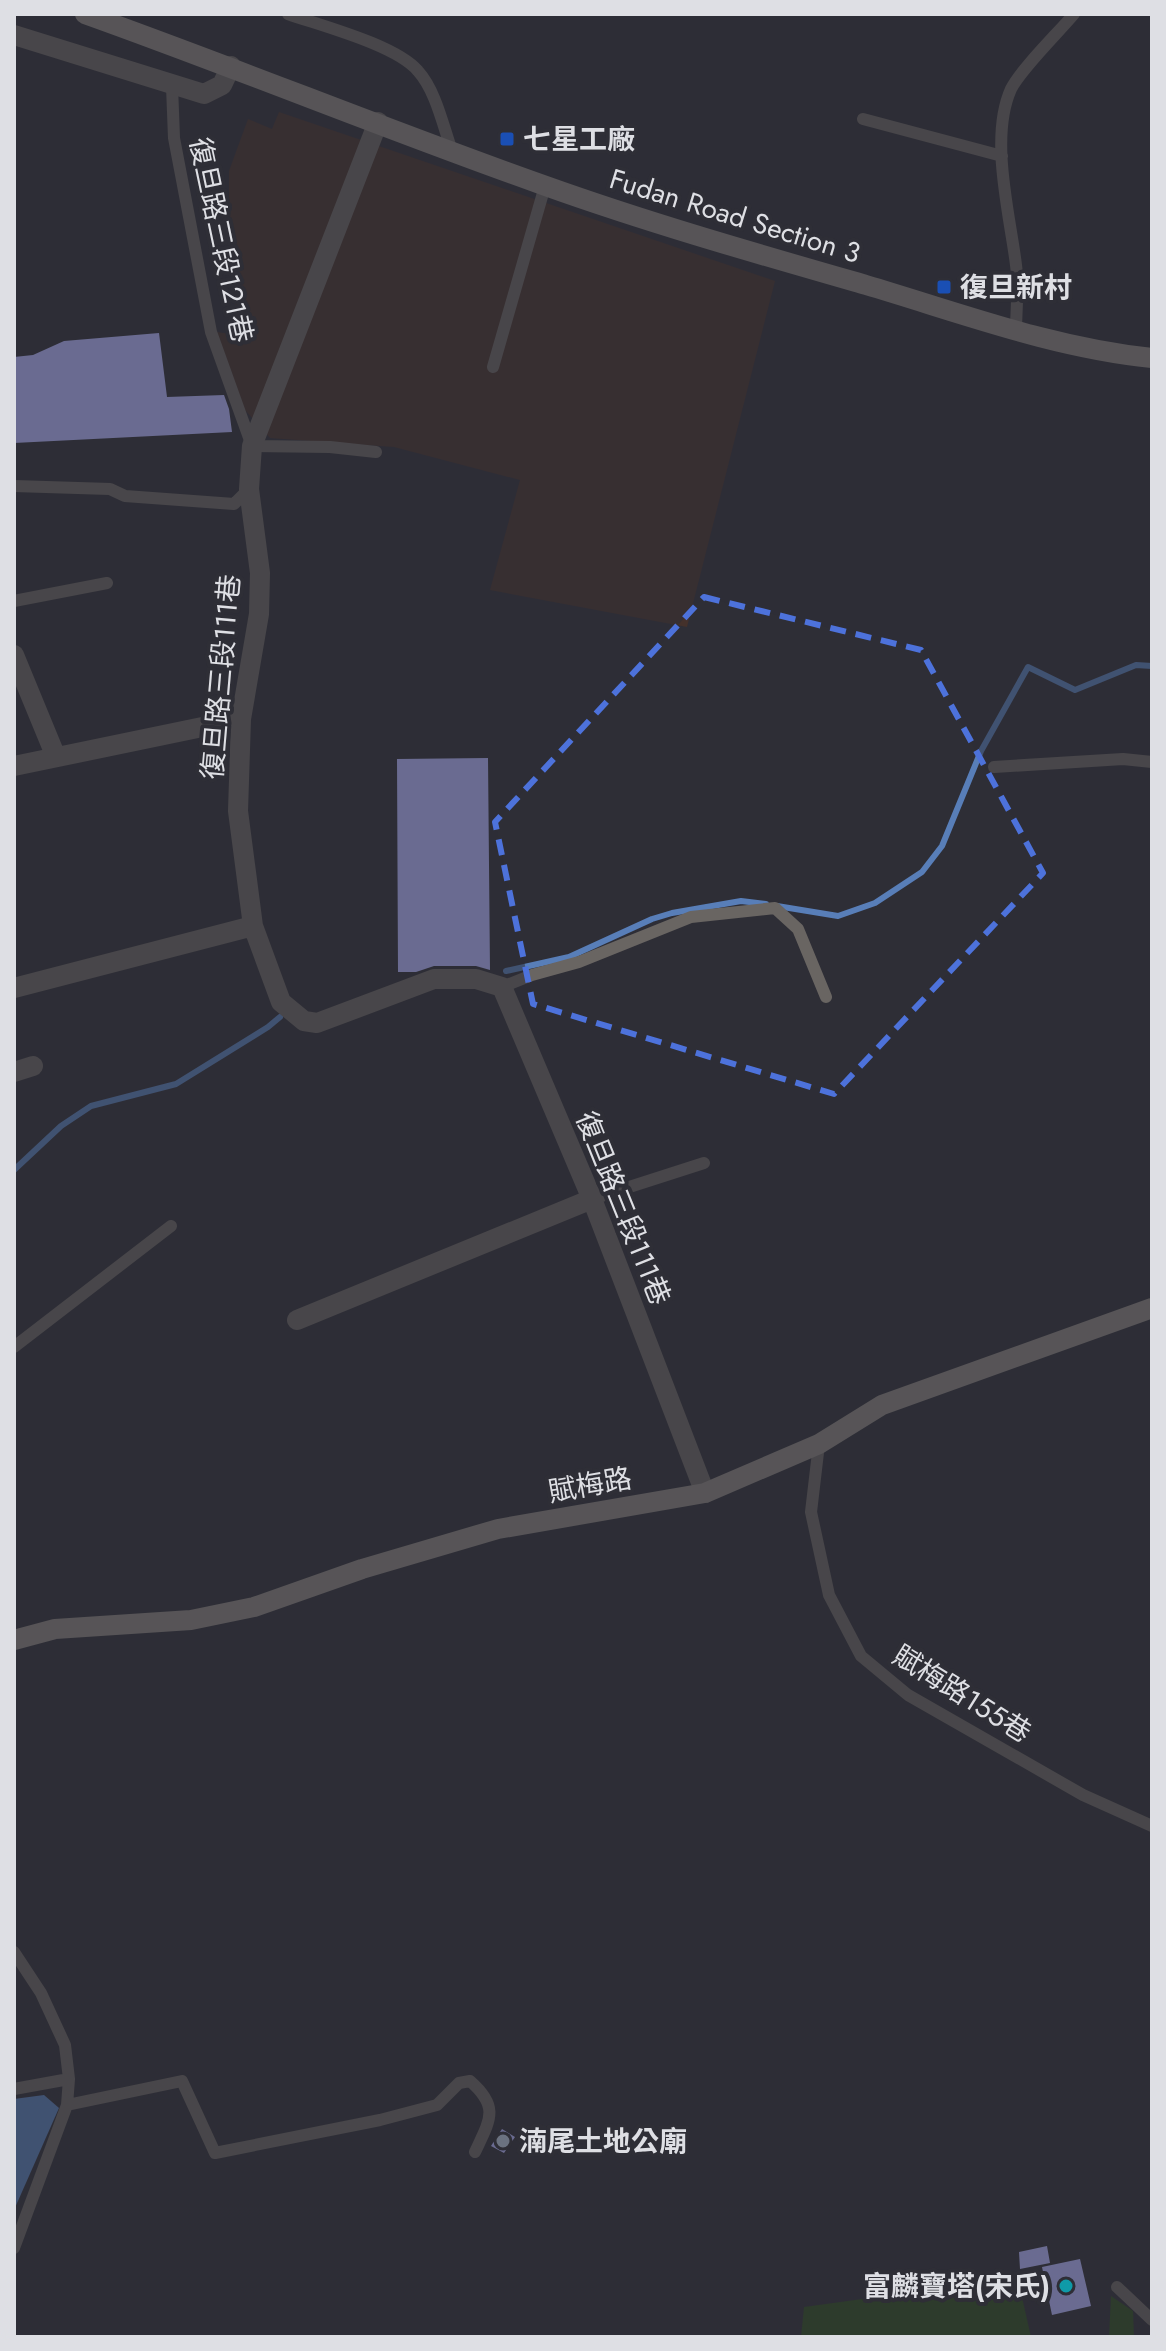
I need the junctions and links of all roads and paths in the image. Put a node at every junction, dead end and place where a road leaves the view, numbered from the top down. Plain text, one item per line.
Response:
1 (85, 14) edge
2 (288, 14) edge
3 (1074, 14) edge
4 (14, 35) edge
5 (231, 66) junction
6 (172, 86) junction
7 (863, 119) dead end
8 (378, 122) junction
9 (452, 151) junction
10 (1002, 156) junction
11 (545, 186) junction
12 (1016, 332) junction
13 (1152, 358) edge
14 (493, 367) dead end
15 (252, 446) junction
16 (376, 452) dead end
17 (14, 486) edge
18 (249, 489) junction
19 (107, 583) dead end
20 (14, 601) edge
21 (14, 655) edge
22 (241, 719) junction
23 (56, 757) junction
24 (1152, 762) edge
25 (14, 766) edge
26 (994, 767) dead end
27 (253, 926) junction
28 (502, 987) junction
29 (14, 988) edge
30 (826, 997) dead end
31 (704, 1163) dead end
32 (592, 1199) junction
33 (171, 1226) dead end
34 (1152, 1308) edge
35 (297, 1320) dead end
36 (14, 1347) edge
37 (819, 1444) junction
38 (705, 1493) junction
39 (14, 1640) edge
40 (1152, 1826) edge
41 (14, 1952) edge
42 (69, 2079) junction
43 (14, 2089) edge
44 (67, 2105) junction
45 (475, 2152) dead end
46 (14, 2248) edge
47 (1117, 2287) dead end
48 (1152, 2320) edge

1 - 5 street, Fudan Road Section 3
2 - 9 lane
3 - 10 lane
4 - 6 street
5 - 6 street
5 - 8 street, Fudan Road Section 3
6 - 15 lane, 復旦路三段121巷
7 - 10 lane
8 - 9 street, Fudan Road Section 3
8 - 15 street, 復旦路三段111巷
9 - 11 street, Fudan Road Section 3
10 - 12 lane
11 - 12 street, Fudan Road Section 3
11 - 14 lane
12 - 13 street, Fudan Road Section 3
15 - 16 lane
15 - 18 street, 復旦路三段111巷
17 - 18 lane
18 - 22 street, 復旦路三段111巷
19 - 20 lane
21 - 23 street
22 - 23 street
22 - 27 street, 復旦路三段111巷
23 - 25 street
24 - 26 lane
27 - 28 street, 復旦路三段111巷
27 - 29 street
28 - 30 lane
28 - 32 street, 復旦路三段111巷
31 - 32 lane
32 - 35 street
32 - 38 street, 復旦路三段111巷
33 - 36 lane
34 - 37 street, 賦梅路
37 - 38 street, 賦梅路
37 - 40 lane, 賦梅路155巷
38 - 39 street, 賦梅路
41 - 42 lane
42 - 43 lane
42 - 44 lane
44 - 45 lane
44 - 46 lane
47 - 48 lane

